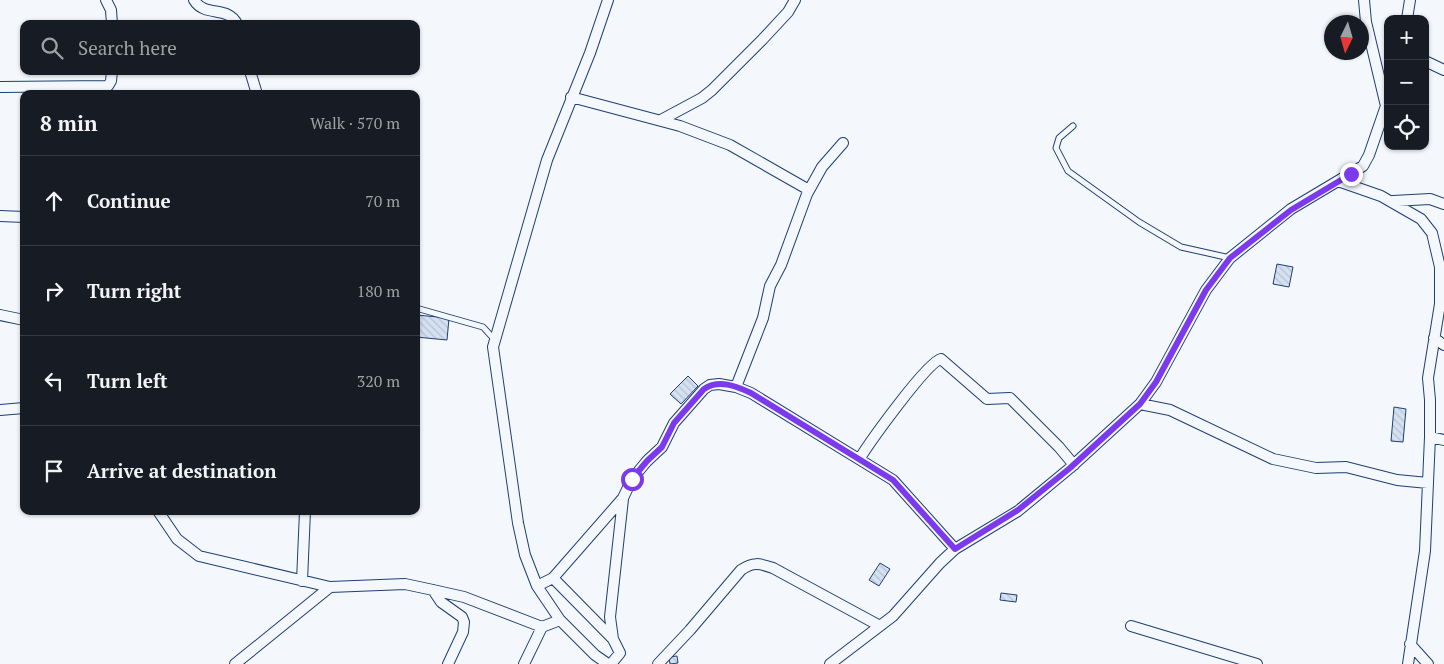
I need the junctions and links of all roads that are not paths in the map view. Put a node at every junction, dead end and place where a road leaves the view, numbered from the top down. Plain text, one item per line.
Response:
1 (106, 0) edge
2 (194, 0) edge
3 (795, 0) edge
4 (1364, 0) edge
5 (1410, 0) edge
6 (609, 1) edge
7 (1408, 15) edge
8 (112, 20) edge
9 (234, 20) edge
10 (1429, 63) edge
11 (1444, 70) edge
12 (111, 75) edge
13 (251, 75) edge
14 (0, 87) edge
15 (255, 90) edge
16 (1384, 91) edge
17 (570, 97) junction
18 (1386, 105) edge
19 (661, 120) junction
20 (1073, 126) dead end
21 (843, 143) dead end
22 (1338, 181) junction
23 (809, 190) junction
24 (1392, 202) junction
25 (1444, 204) edge
26 (0, 216) edge
27 (20, 217) edge
28 (1230, 258) junction
29 (420, 309) edge
30 (0, 315) edge
31 (20, 319) edge
32 (1434, 338) junction
33 (494, 339) junction
34 (1444, 345) edge
35 (736, 386) junction
36 (1140, 404) junction
37 (20, 408) edge
38 (0, 410) edge
39 (1430, 437) junction
40 (1444, 440) edge
41 (860, 458) junction
42 (1074, 465) junction
43 (1428, 483) junction
44 (623, 498) junction
45 (161, 515) edge
46 (305, 515) edge
47 (955, 549) junction
48 (553, 578) junction
49 (302, 581) junction
50 (537, 586) junction
51 (330, 587) junction
52 (433, 590) junction
53 (560, 620) junction
54 (880, 626) junction
55 (1131, 626) dead end
56 (542, 627) junction
57 (613, 639) junction
58 (1410, 644) junction
59 (834, 663) edge
60 (235, 664) edge
61 (448, 664) edge
62 (524, 664) edge
63 (610, 664) edge
64 (658, 664) edge
65 (1257, 664) edge
66 (1408, 664) edge
67 (1428, 664) edge

1 - 8 street
2 - 9 street
3 - 19 street
4 - 16 street
5 - 7 street
6 - 17 street
10 - 11 street
12 - 14 street
13 - 15 street
17 - 19 street
17 - 33 street
18 - 22 street
19 - 23 street
20 - 28 lane
21 - 23 street
22 - 24 street
22 - 28 street
23 - 35 street
24 - 25 street
24 - 32 street
26 - 27 street
28 - 36 street
29 - 33 lane
30 - 31 street
32 - 34 street
32 - 39 street
33 - 50 street
35 - 41 street
35 - 44 street
36 - 42 street
36 - 43 street
37 - 38 street
39 - 40 street
39 - 43 street
41 - 42 street
41 - 47 street
42 - 47 street
43 - 58 street
44 - 48 street
44 - 57 street
45 - 49 street
46 - 49 street
47 - 54 street
48 - 50 street
48 - 57 street
49 - 51 street
50 - 53 street
51 - 52 street
51 - 60 street
52 - 56 street
52 - 61 street
53 - 56 street
53 - 63 street
54 - 59 street
54 - 64 street
55 - 65 street
56 - 62 street
57 - 63 street
58 - 66 street
58 - 67 street

